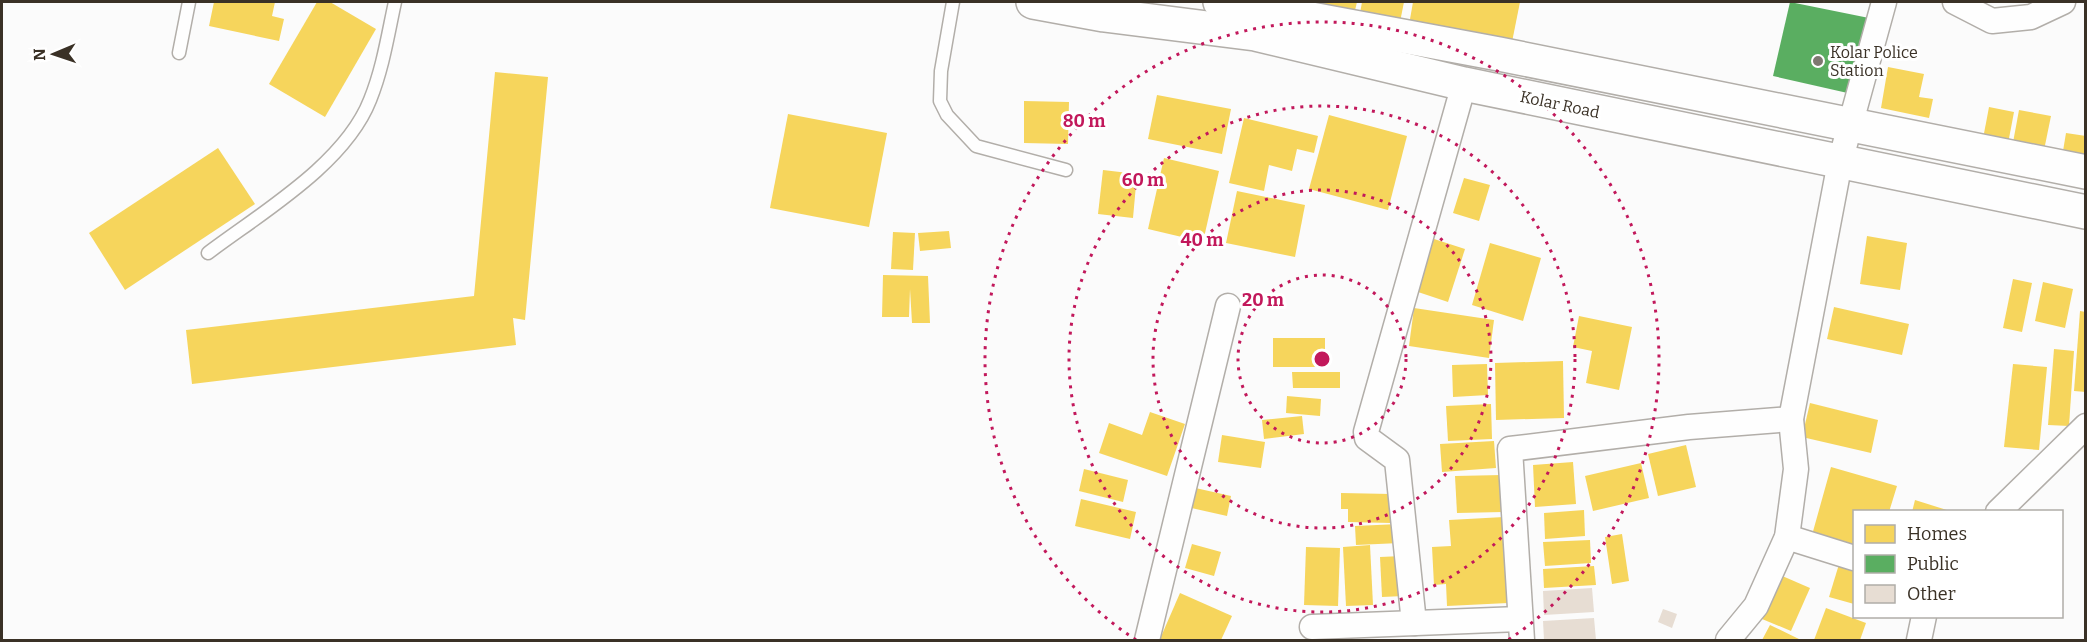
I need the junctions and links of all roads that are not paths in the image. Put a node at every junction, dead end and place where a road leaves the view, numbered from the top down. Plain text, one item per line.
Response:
1 (189, 2) edge
2 (395, 2) edge
3 (953, 2) edge
4 (1034, 2) edge
5 (1220, 2) edge
6 (1884, 2) edge
7 (1954, 2) edge
8 (2063, 2) edge
9 (179, 53) dead end
10 (1540, 63) junction
11 (1464, 84) junction
12 (1532, 98) junction
13 (1850, 126) junction
14 (1840, 162) junction
15 (1066, 170) dead end
16 (2085, 172) edge
17 (2085, 212) edge
18 (208, 253) dead end
19 (1228, 306) dead end
20 (1791, 419) junction
21 (2085, 426) edge
22 (2000, 510) edge
23 (1787, 537) junction
24 (1853, 558) edge
25 (1924, 618) edge
26 (1414, 623) junction
27 (1312, 627) dead end
28 (1521, 630) edge
29 (1147, 640) edge
30 (1728, 640) edge
31 (1919, 640) edge

1 - 9 lane
2 - 18 lane
3 - 15 lane
4 - 11 main road, Kolar Road
5 - 10 main road
6 - 13 street
7 - 8 street
10 - 12 main road
10 - 13 main road
11 - 12 main road, Kolar Road
11 - 26 street
12 - 14 main road, Kolar Road
13 - 14 street
13 - 16 main road
14 - 17 main road, Kolar Road
14 - 20 street
19 - 29 street
20 - 23 street
20 - 28 street
21 - 22 street
23 - 24 street
23 - 30 street
25 - 31 street
26 - 27 street
26 - 28 street

